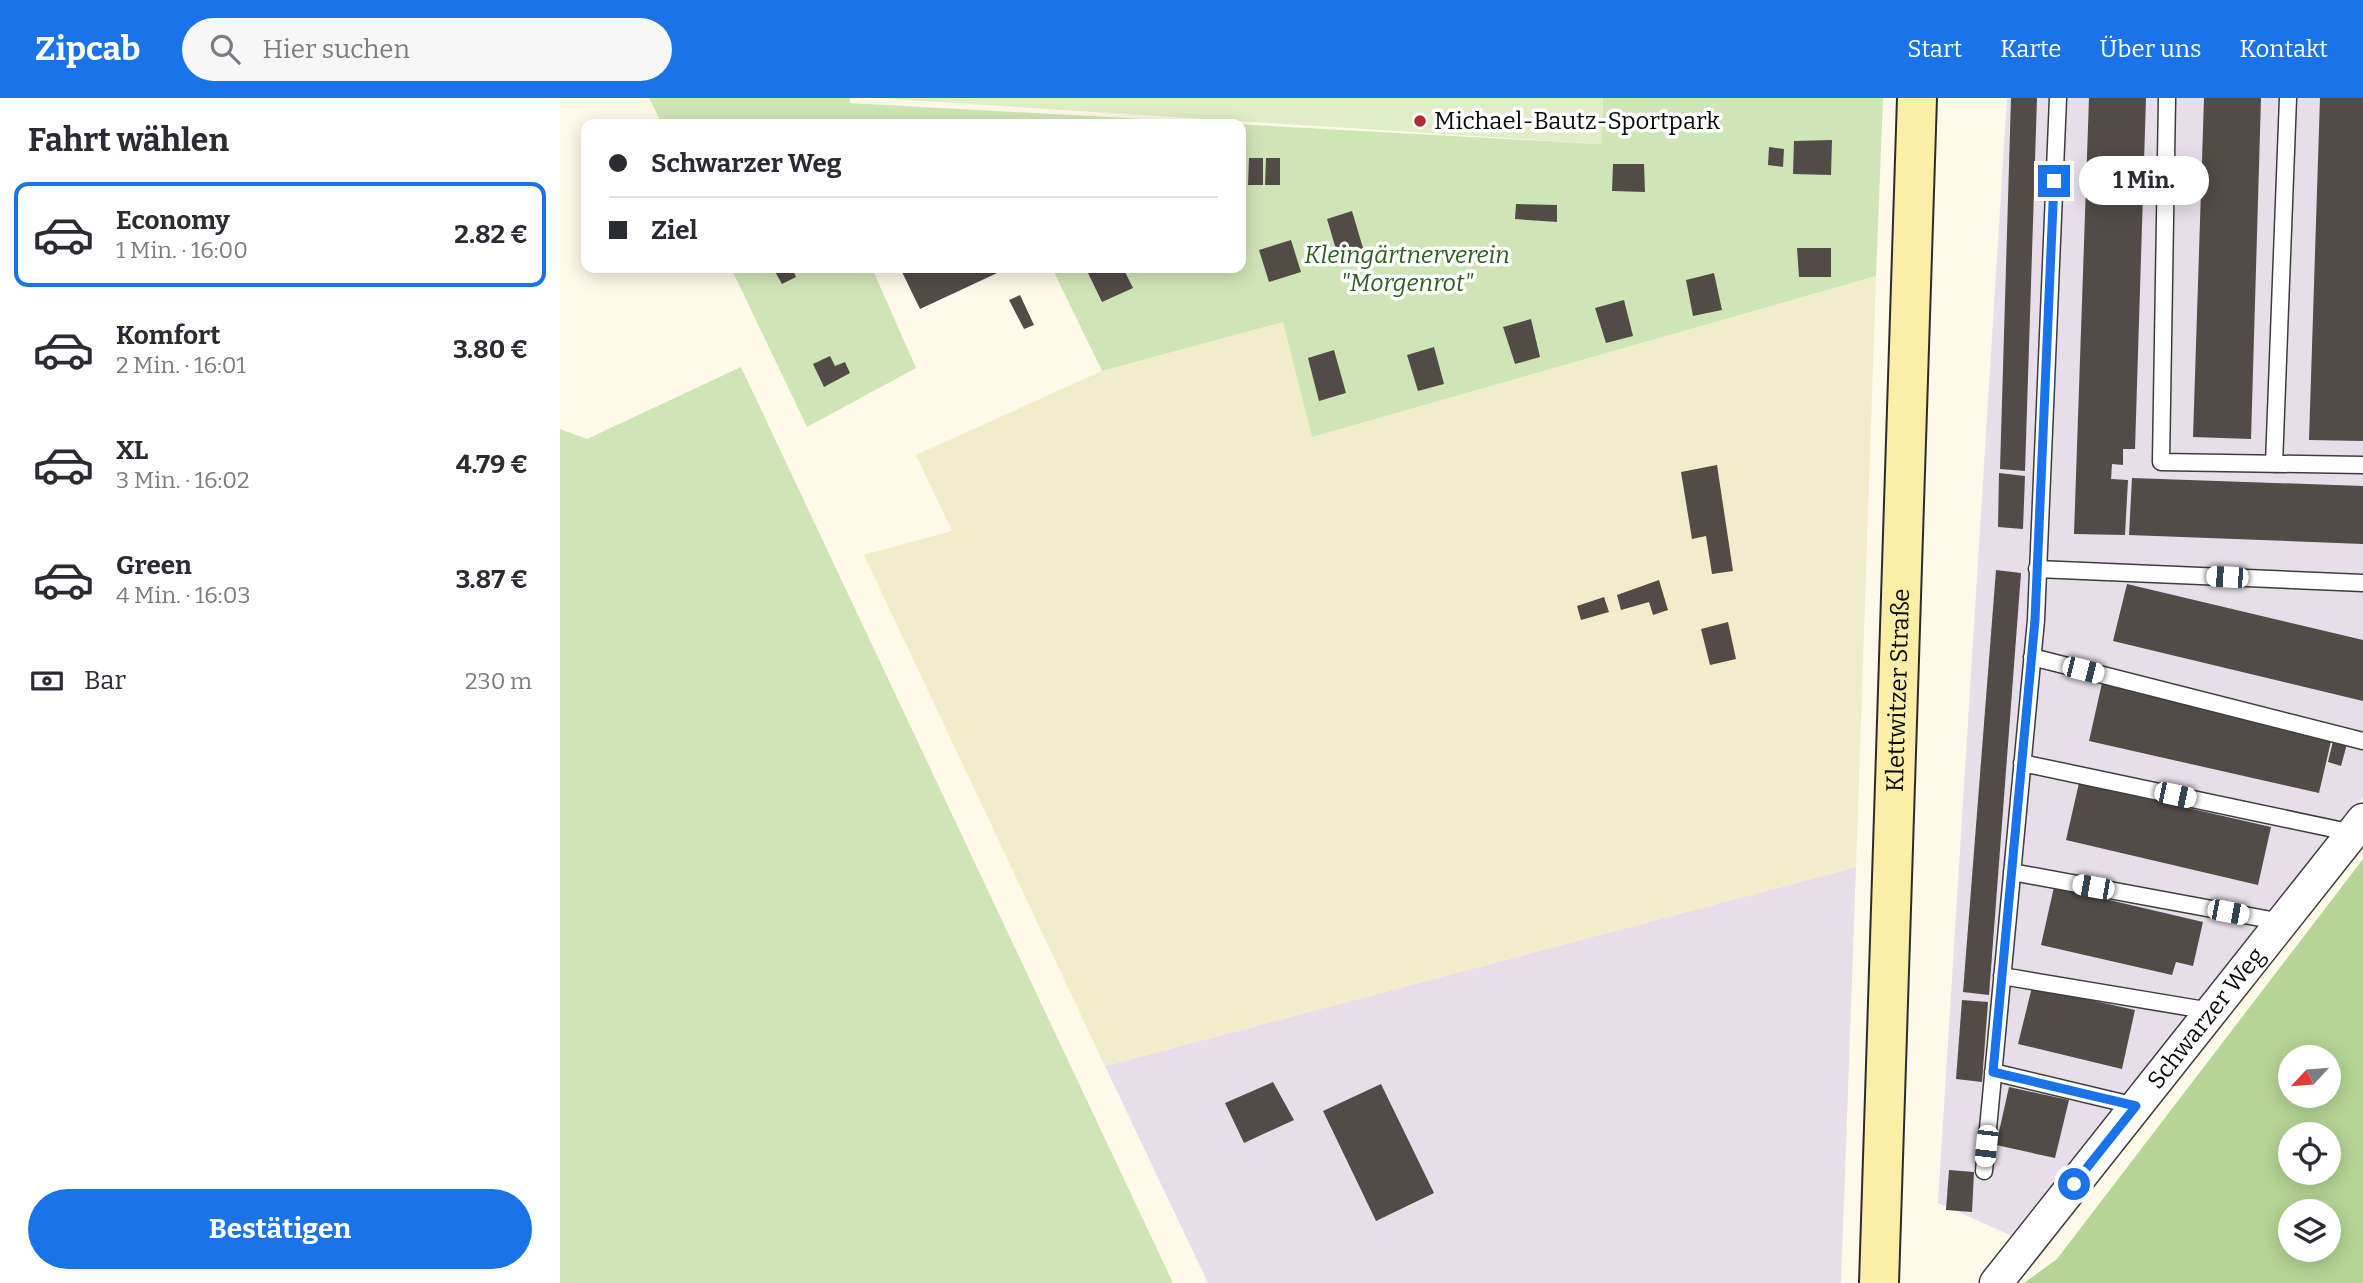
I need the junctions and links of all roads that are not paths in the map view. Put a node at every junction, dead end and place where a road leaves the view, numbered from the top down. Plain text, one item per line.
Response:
1 (1917, 98) edge
2 (2058, 98) edge
3 (2167, 98) edge
4 (2288, 98) edge
5 (2274, 464) junction
6 (2363, 465) edge
7 (2037, 569) junction
8 (2363, 583) edge
9 (2032, 657) junction
10 (2363, 741) edge
11 (2022, 762) junction
12 (2358, 826) edge
13 (2012, 872) junction
14 (2282, 922) junction
15 (2002, 976) junction
16 (2211, 1012) junction
17 (1993, 1072) junction
18 (2136, 1106) junction
19 (1984, 1171) dead end
20 (1879, 1283) edge
21 (1996, 1283) edge

1 - 20 main road, Klettwitzer Straße
2 - 7 lane
3 - 5 lane
4 - 5 lane
5 - 6 lane
7 - 8 lane
7 - 9 lane
9 - 10 lane
9 - 11 lane
11 - 12 lane
11 - 13 lane
12 - 14 street, Schwarzer Weg
13 - 14 lane
13 - 15 lane
14 - 16 street, Schwarzer Weg
15 - 16 lane
15 - 17 lane
16 - 18 street, Schwarzer Weg
17 - 18 lane
17 - 19 lane
18 - 21 street, Schwarzer Weg

